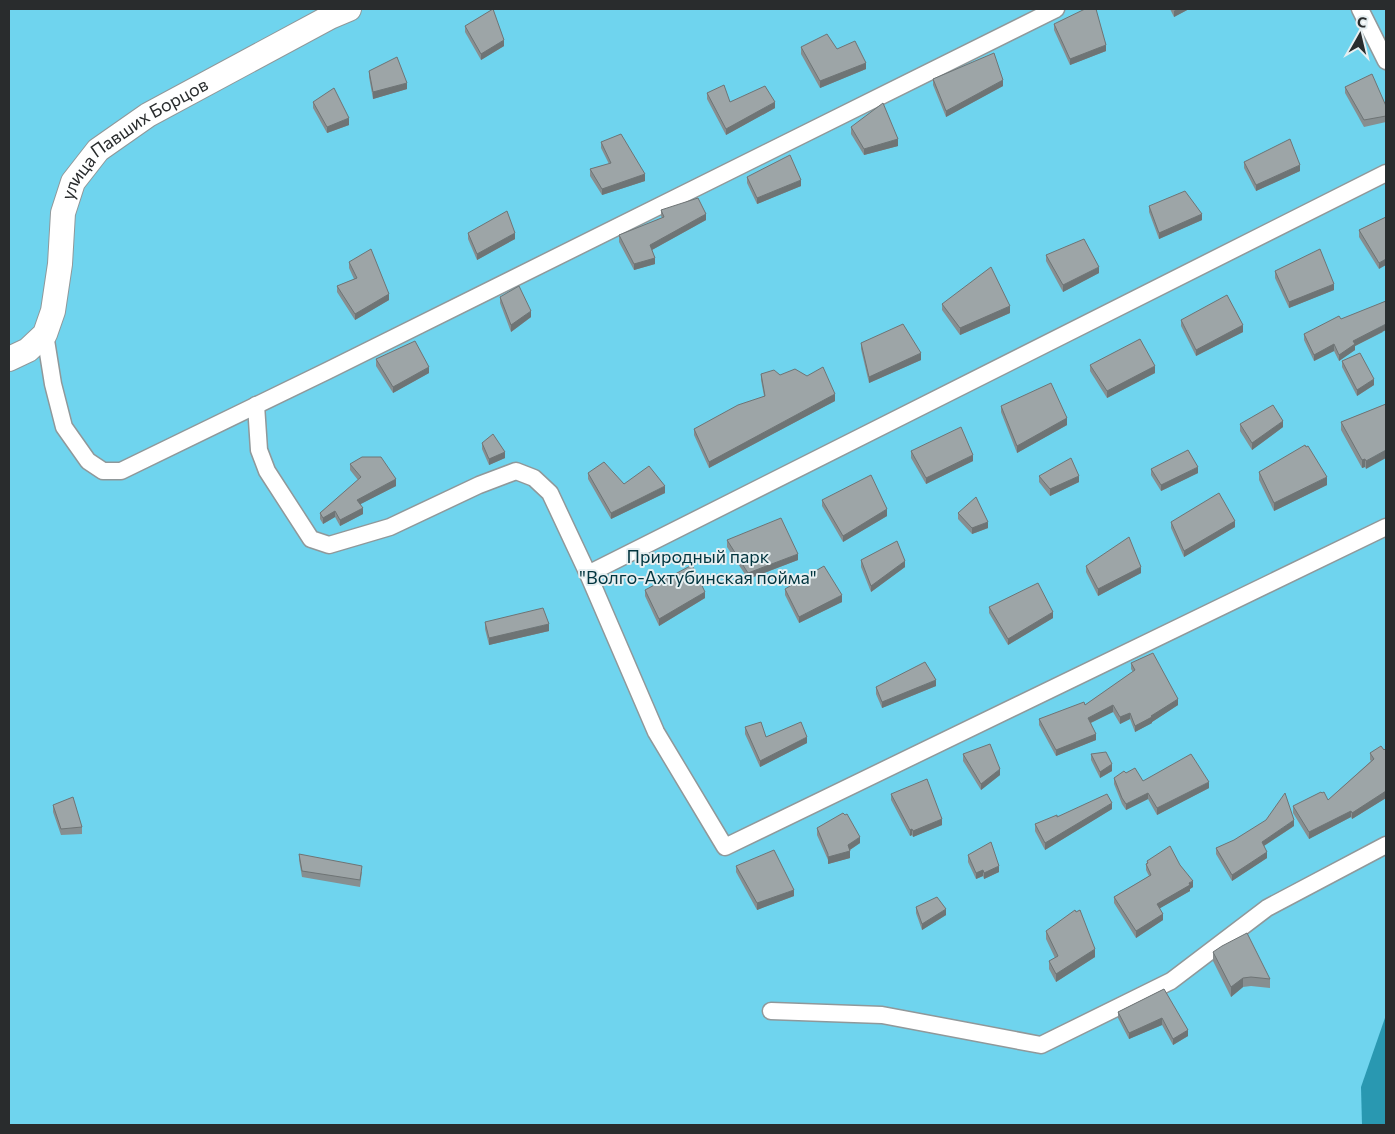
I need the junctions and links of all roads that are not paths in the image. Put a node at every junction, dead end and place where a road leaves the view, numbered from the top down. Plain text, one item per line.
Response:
1 (348, 9) edge
2 (1056, 9) edge
3 (1360, 9) edge
4 (1386, 61) edge
5 (1386, 173) edge
6 (45, 334) junction
7 (18, 354) edge
8 (256, 405) junction
9 (1386, 526) edge
10 (588, 574) junction
11 (1386, 846) edge
12 (771, 1011) dead end

1 - 6 street, улица Павших Борцов
2 - 8 street
3 - 4 street
5 - 10 street
6 - 7 street, улица Павших Борцов
6 - 8 street
8 - 10 street
9 - 10 street
11 - 12 street

